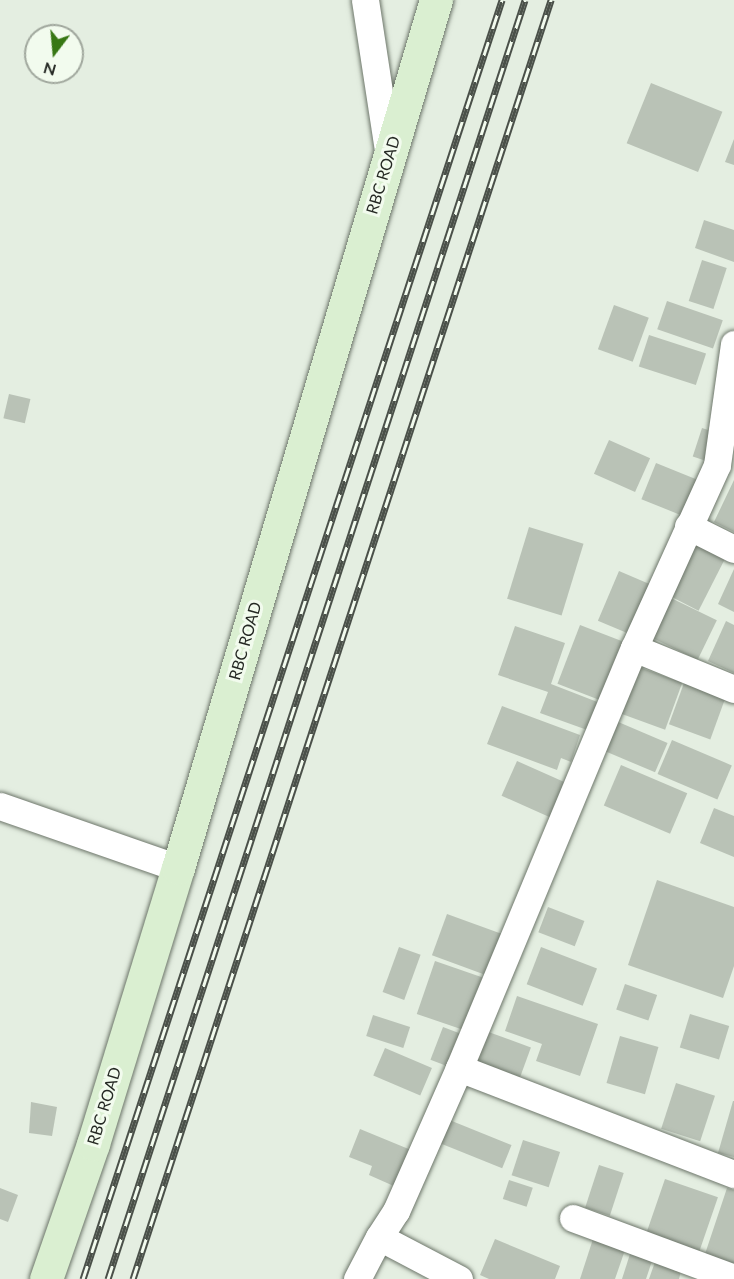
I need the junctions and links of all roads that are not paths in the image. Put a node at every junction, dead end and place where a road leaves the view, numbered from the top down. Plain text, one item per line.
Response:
1 (365, 0) edge
2 (436, 0) edge
3 (389, 156) junction
4 (734, 344) edge
5 (688, 526) junction
6 (734, 549) edge
7 (634, 648) junction
8 (734, 690) edge
9 (0, 806) edge
10 (178, 868) junction
11 (459, 1068) junction
12 (734, 1174) edge
13 (573, 1218) dead end
14 (379, 1237) junction
15 (734, 1278) edge
16 (46, 1279) edge
17 (357, 1279) edge
18 (459, 1279) edge

1 - 3 street
2 - 3 street, RBC ROAD
3 - 10 street, RBC ROAD
4 - 5 street
5 - 6 street
5 - 7 street
7 - 8 street
7 - 11 street
9 - 10 street
10 - 16 street, RBC ROAD
11 - 12 street
11 - 14 street
13 - 15 street
14 - 17 street
14 - 18 street

